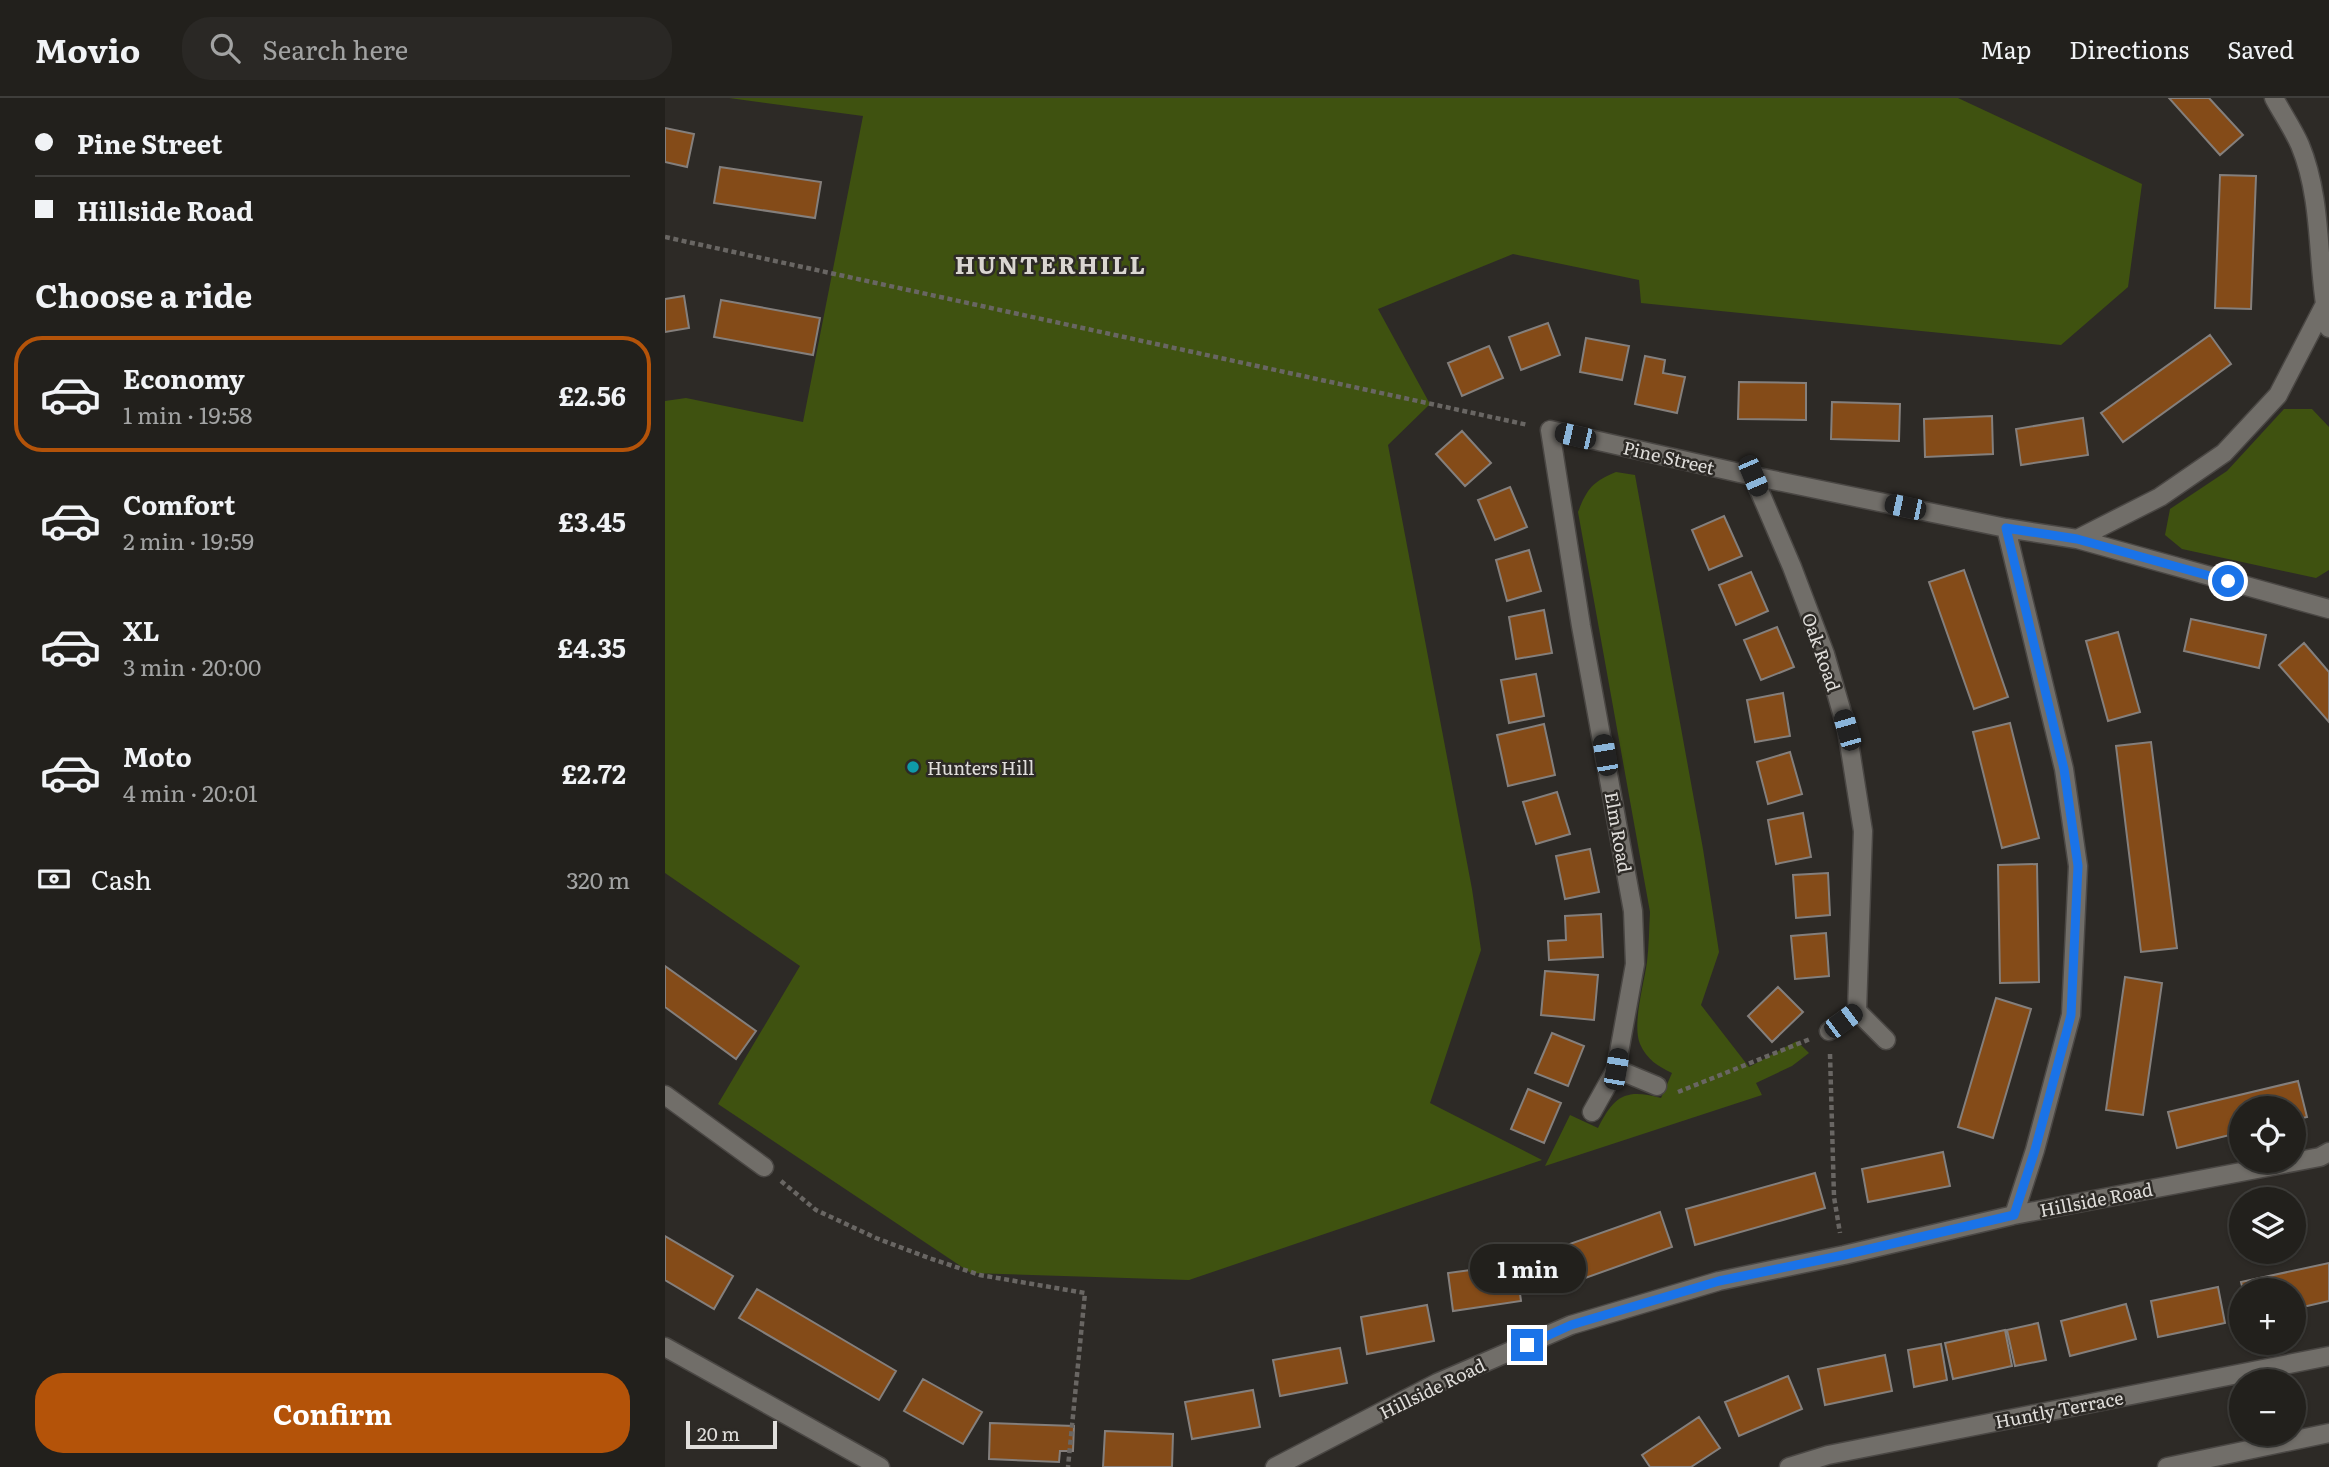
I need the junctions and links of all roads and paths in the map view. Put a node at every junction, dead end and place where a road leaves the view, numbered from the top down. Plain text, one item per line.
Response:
1 (2273, 98) edge
2 (665, 237) edge
3 (2324, 306) junction
4 (2329, 328) edge
5 (1550, 430) junction
6 (1753, 476) junction
7 (2006, 528) junction
8 (2077, 539) junction
9 (2329, 609) edge
10 (1857, 1011) junction
11 (1829, 1031) junction
12 (1887, 1040) dead end
13 (1616, 1069) junction
14 (1657, 1086) joint
15 (665, 1095) edge
16 (1592, 1112) dead end
17 (2329, 1152) edge
18 (764, 1167) joint
19 (2014, 1215) junction
20 (1844, 1255) junction
21 (665, 1347) edge
22 (2329, 1356) edge
23 (2329, 1433) edge
24 (880, 1467) edge
25 (1068, 1467) edge
26 (1275, 1467) edge
27 (1789, 1467) edge
28 (2167, 1467) edge

1 - 3 street
2 - 5 path
3 - 4 street
3 - 8 street
5 - 6 street, Pine Street
5 - 13 street, Elm Road
6 - 7 street, Pine Street
6 - 10 street, Oak Road
7 - 8 street, Pine Street
7 - 19 street
8 - 9 street, Pine Street
10 - 11 street
10 - 12 street
11 - 14 path
11 - 20 path
13 - 14 street
13 - 16 street, Elm Road
15 - 18 street
17 - 19 street, Hillside Road
18 - 25 path
19 - 20 street, Hillside Road
20 - 26 street, Hillside Road
21 - 24 street
22 - 27 street, Huntly Terrace
23 - 28 street

